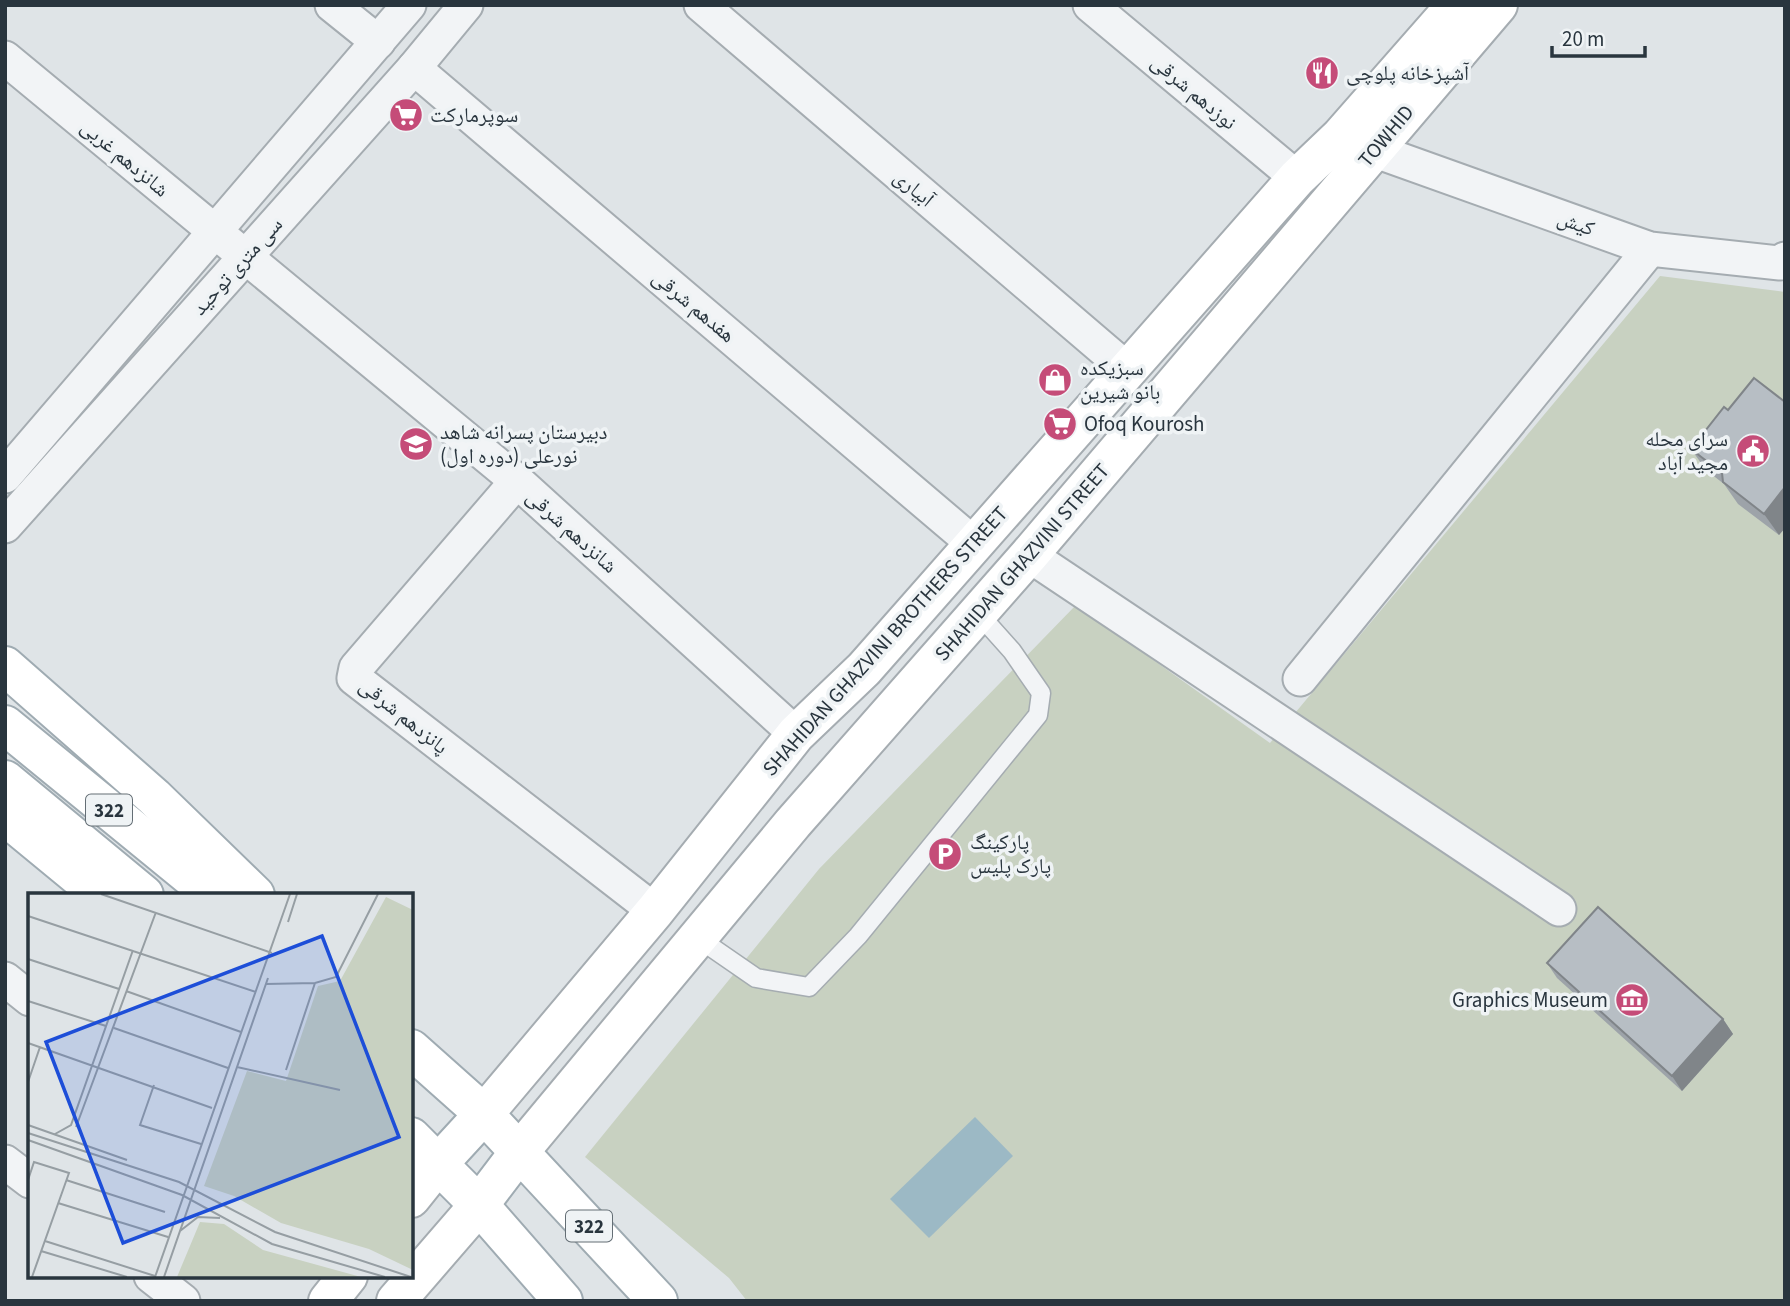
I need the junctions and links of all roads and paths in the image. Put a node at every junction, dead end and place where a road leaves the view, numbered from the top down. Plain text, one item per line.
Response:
1 (332, 5) edge
2 (409, 5) edge
3 (466, 5) edge
4 (701, 5) edge
5 (1090, 5) edge
6 (1456, 5) edge
7 (1494, 7) edge
8 (378, 42) junction
9 (5, 58) edge
10 (414, 68) junction
11 (1357, 144) junction
12 (1297, 178) junction
13 (1330, 204) junction
14 (214, 232) junction
15 (1650, 249) junction
16 (244, 258) junction
17 (1785, 259) edge
18 (1128, 370) junction
19 (5, 476) edge
20 (517, 481) junction
21 (5, 526) edge
22 (974, 544) junction
23 (1029, 555) junction
24 (978, 613) junction
25 (5, 666) edge
26 (1300, 679) dead end
27 (5, 725) edge
28 (796, 734) junction
29 (5, 780) edge
30 (5, 816) edge
31 (99, 893) edge
32 (142, 893) edge
33 (211, 893) edge
34 (253, 893) edge
35 (1559, 909) dead end
36 (655, 911) junction
37 (698, 938) junction
38 (5, 979) edge
39 (28, 997) edge
40 (413, 1051) edge
41 (484, 1114) junction
42 (413, 1139) edge
43 (520, 1151) junction
44 (5, 1162) edge
45 (439, 1163) junction
46 (28, 1179) edge
47 (413, 1196) edge
48 (479, 1205) junction
49 (154, 1278) edge
50 (346, 1278) edge
51 (183, 1301) edge
52 (328, 1301) edge
53 (396, 1301) edge
54 (564, 1301) edge
55 (658, 1301) edge

1 - 8 street
2 - 8 street
3 - 10 street, سی متری توحید
4 - 18 street, آبیاری
5 - 12 street, نوزدهم شرقی
6 - 11 main road, TOWHID
7 - 11 main road, TOWHID
8 - 14 street
9 - 14 street, شانزدهم غربی
10 - 16 street, سی متری توحید
10 - 22 street, هفدهم شرقی
11 - 12 main road, TOWHID
11 - 13 main road, TOWHID
11 - 15 street, کیش
12 - 13 main road
12 - 18 main road, SHAHIDAN GHAZVINI BROTHERS STREET
13 - 23 main road, SHAHIDAN GHAZVINI STREET
14 - 16 street, شانزدهم غربی
14 - 19 street
15 - 17 street, کیش
15 - 26 street
16 - 20 street, شانزدهم شرقی
16 - 21 street, سی متری توحید
18 - 22 main road, SHAHIDAN GHAZVINI BROTHERS STREET
20 - 28 street, شانزدهم شرقی
20 - 36 street, پانزدهم شرقی
22 - 28 main road, SHAHIDAN GHAZVINI BROTHERS STREET
23 - 24 main road, SHAHIDAN GHAZVINI STREET
23 - 35 street
24 - 37 main road, SHAHIDAN GHAZVINI STREET
24 - 37 lane
25 - 34 main road
27 - 33 main road, 322
28 - 36 main road, SHAHIDAN GHAZVINI BROTHERS STREET
29 - 32 main road, 322
30 - 31 main road
36 - 41 main road, SHAHIDAN GHAZVINI BROTHERS STREET
37 - 43 main road
38 - 39 street
40 - 41 main road, 322
41 - 43 main road, 322
41 - 45 main road, SHAHIDAN GHAZVINI BROTHERS STREET
42 - 45 main road
43 - 48 main road
43 - 55 main road, 322
44 - 46 street
45 - 47 main road, SHAHIDAN GHAZVINI BROTHERS STREET
45 - 48 main road
48 - 53 main road
48 - 54 main road
49 - 51 street
50 - 52 main road

